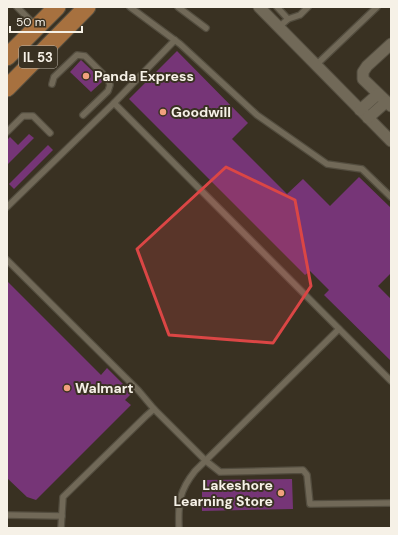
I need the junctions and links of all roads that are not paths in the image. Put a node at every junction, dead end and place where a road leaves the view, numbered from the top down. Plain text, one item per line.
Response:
1 (17, 7) edge
2 (57, 7) edge
3 (87, 7) edge
4 (130, 7) edge
5 (178, 7) edge
6 (259, 7) edge
7 (277, 7) edge
8 (308, 7) edge
9 (377, 7) edge
10 (288, 19) junction
11 (37, 27) junction
12 (279, 27) junction
13 (206, 28) dead end
14 (175, 40) junction
15 (391, 44) edge
16 (7, 56) edge
17 (316, 66) junction
18 (25, 70) junction
19 (52, 84) dead end
20 (7, 88) edge
21 (385, 101) edge
22 (114, 103) junction
23 (360, 110) junction
24 (83, 116) dead end
25 (368, 118) junction
26 (7, 132) edge
27 (50, 133) dead end
28 (391, 141) edge
29 (391, 197) edge
30 (7, 207) edge
31 (7, 260) edge
32 (339, 330) junction
33 (391, 381) edge
34 (154, 409) junction
35 (206, 461) junction
36 (391, 503) edge
37 (7, 515) edge
38 (62, 516) junction
39 (61, 528) edge
40 (179, 528) edge

1 - 11 lane
2 - 11 main road, IL 53
3 - 18 main road, IL 53
4 - 14 lane
5 - 13 lane
6 - 12 street
7 - 10 lane
8 - 10 lane
9 - 17 lane
10 - 12 lane
11 - 16 main road, IL 53
11 - 18 main road
12 - 17 street
14 - 22 lane
14 - 29 lane
15 - 21 street
17 - 23 street
18 - 20 main road, IL 53
19 - 24 lane
21 - 23 street
21 - 25 street
22 - 30 lane
22 - 32 lane
23 - 25 street
25 - 28 street
26 - 27 lane
31 - 34 lane
32 - 33 lane
32 - 35 lane
34 - 35 lane
34 - 38 lane
35 - 36 lane
35 - 40 lane
37 - 38 lane
38 - 39 lane

